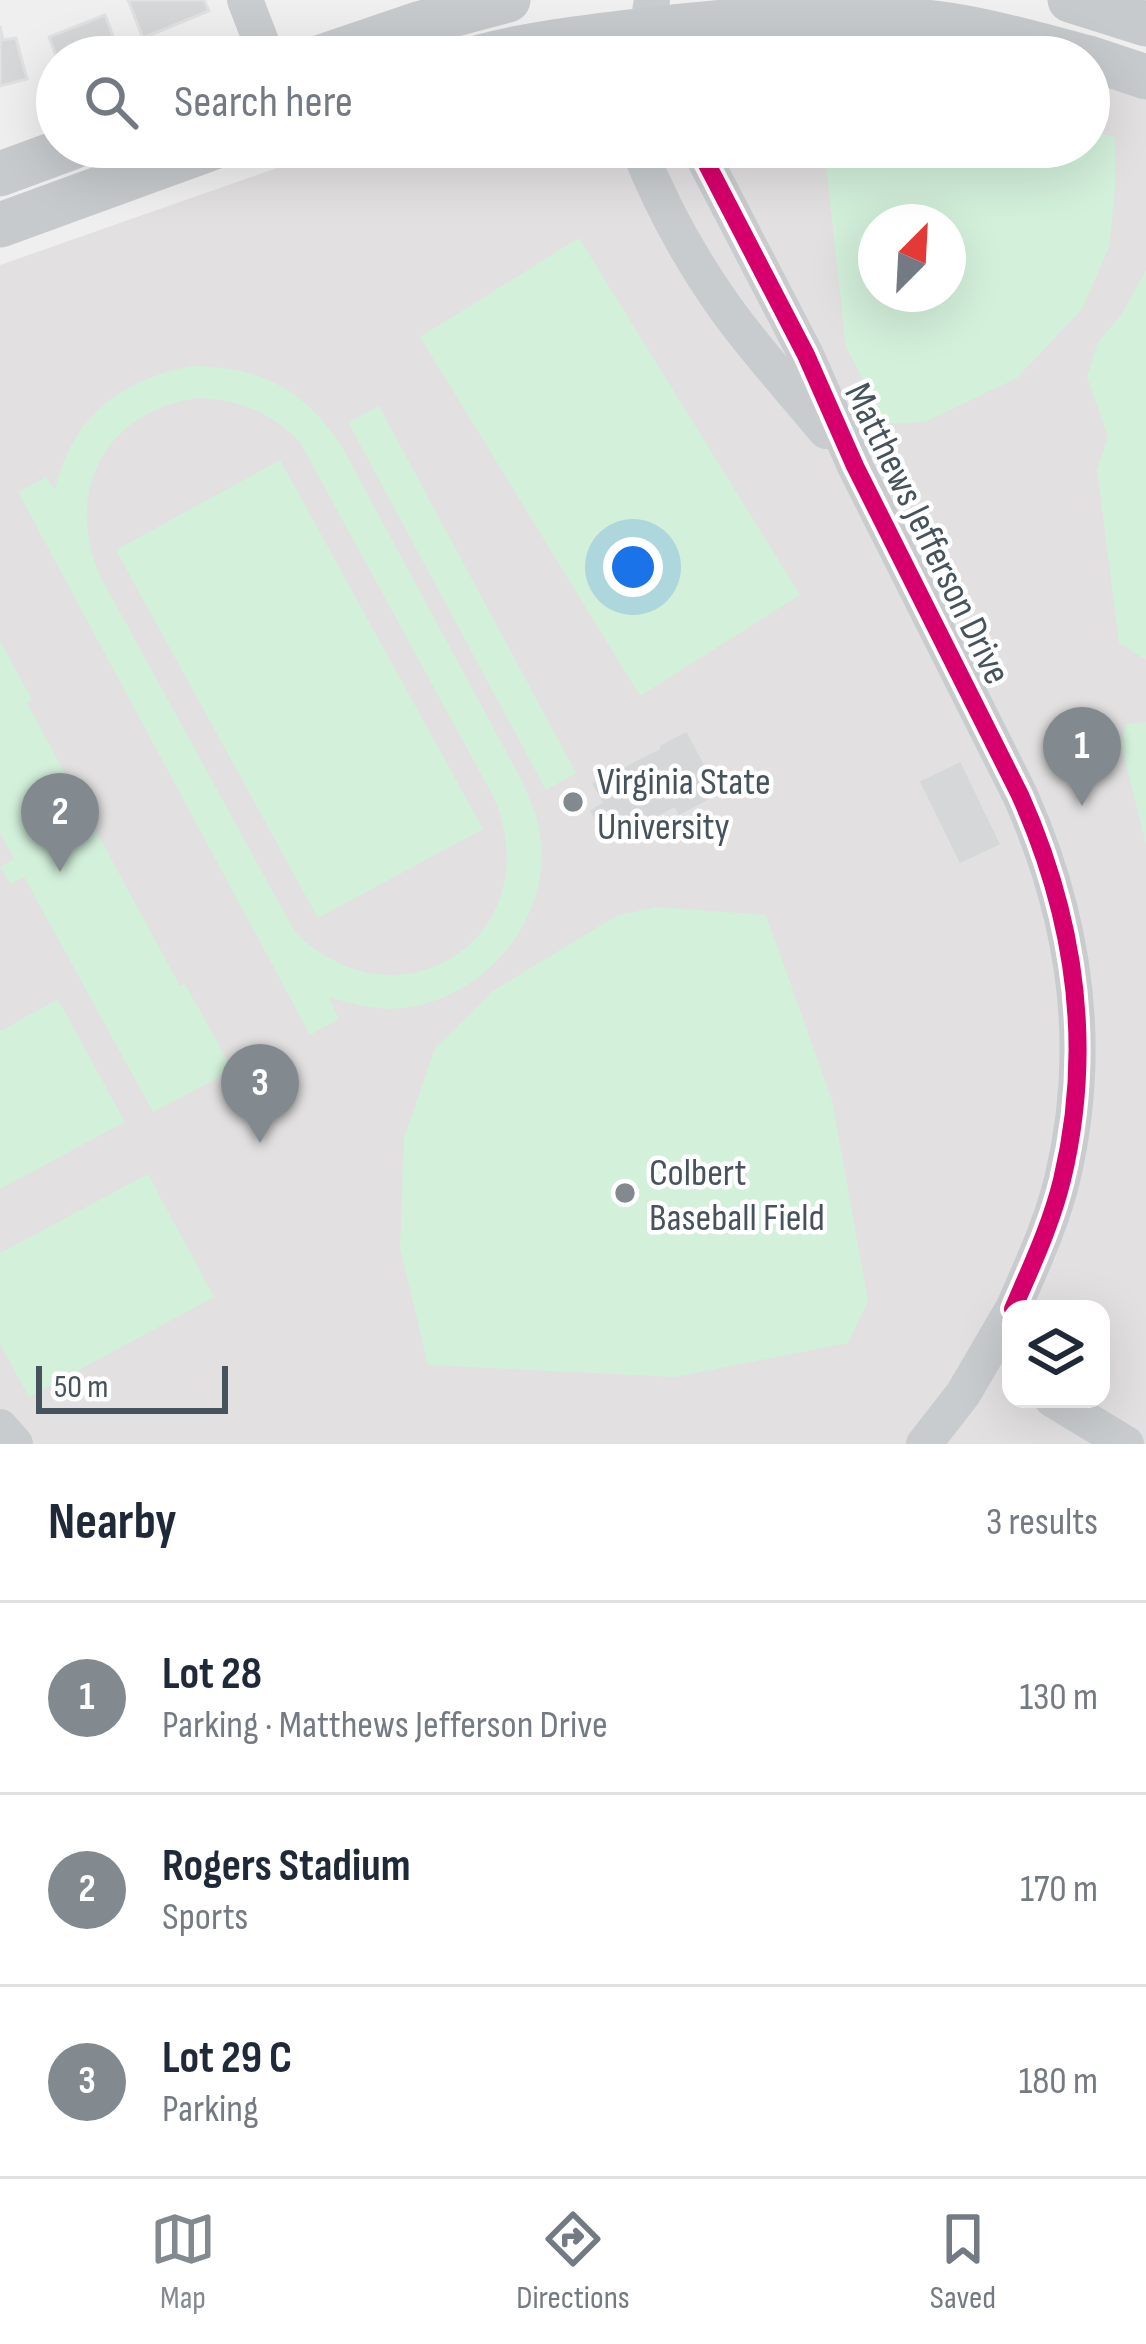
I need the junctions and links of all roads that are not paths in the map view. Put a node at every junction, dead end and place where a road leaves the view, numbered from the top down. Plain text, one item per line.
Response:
1 (245, 0) edge
2 (508, 0) edge
3 (1070, 0) edge
4 (1146, 24) edge
5 (259, 36) edge
6 (383, 36) edge
7 (648, 36) edge
8 (1002, 36) edge
9 (1110, 65) edge
10 (1146, 76) edge
11 (36, 161) edge
12 (156, 168) edge
13 (648, 168) edge
14 (709, 168) edge
15 (0, 174) edge
16 (0, 225) edge
17 (855, 466) junction
18 (1016, 1300) edge
19 (998, 1367) edge
20 (1067, 1408) edge
21 (0, 1427) edge
22 (15, 1444) edge
23 (924, 1444) edge
24 (1126, 1444) edge

1 - 5 street
2 - 6 main road
3 - 4 main road
7 - 8 main road
9 - 10 main road
11 - 15 main road
12 - 16 main road
13 - 17 street, Matthews Jefferson Drive
14 - 17 street, Matthews Jefferson Drive
17 - 18 street, Matthews Jefferson Drive
19 - 23 street, Matthews Jefferson Drive
20 - 24 street
21 - 22 street

